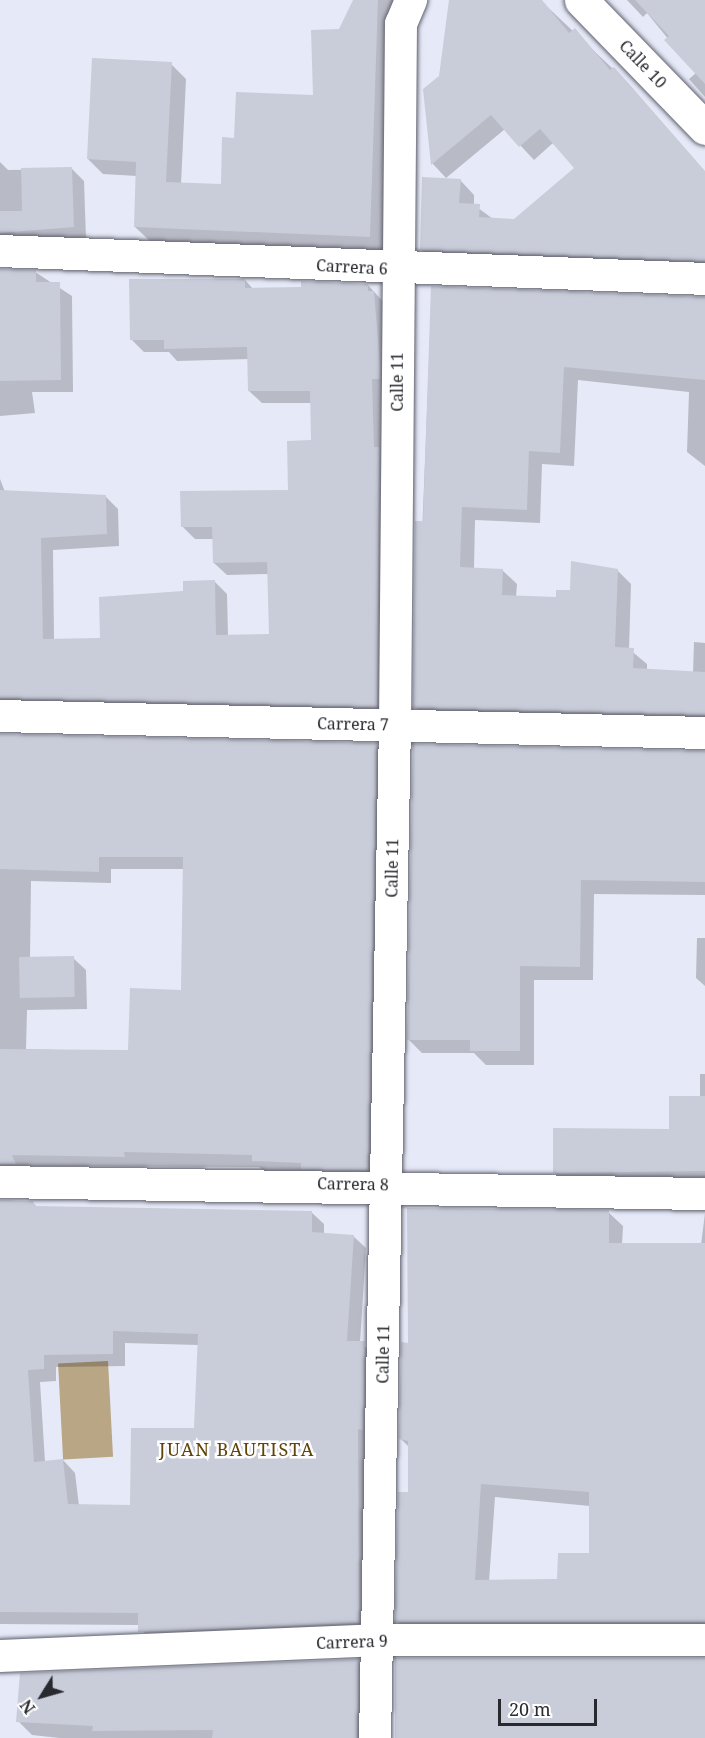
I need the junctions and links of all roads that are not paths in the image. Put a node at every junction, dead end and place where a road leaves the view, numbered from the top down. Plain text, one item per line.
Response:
1 (411, 0) edge
2 (582, 0) edge
3 (705, 128) edge
4 (0, 251) edge
5 (398, 269) junction
6 (705, 279) edge
7 (0, 716) edge
8 (395, 725) junction
9 (705, 733) edge
10 (0, 1182) edge
11 (387, 1184) junction
12 (705, 1194) edge
13 (376, 1640) junction
14 (705, 1640) edge
15 (0, 1656) edge
16 (375, 1738) edge

1 - 5 street, Calle 11
2 - 3 main road, Calle 10
4 - 5 street, Carrera 6
5 - 6 street, Carrera 6
5 - 8 street, Calle 11
7 - 8 street, Carrera 7
8 - 9 street, Carrera 7
8 - 11 street, Calle 11
10 - 11 street, Carrera 8
11 - 12 street, Carrera 8
11 - 13 street, Calle 11
13 - 14 street, Carrera 9
13 - 15 street, Carrera 9
13 - 16 street, Calle 11

